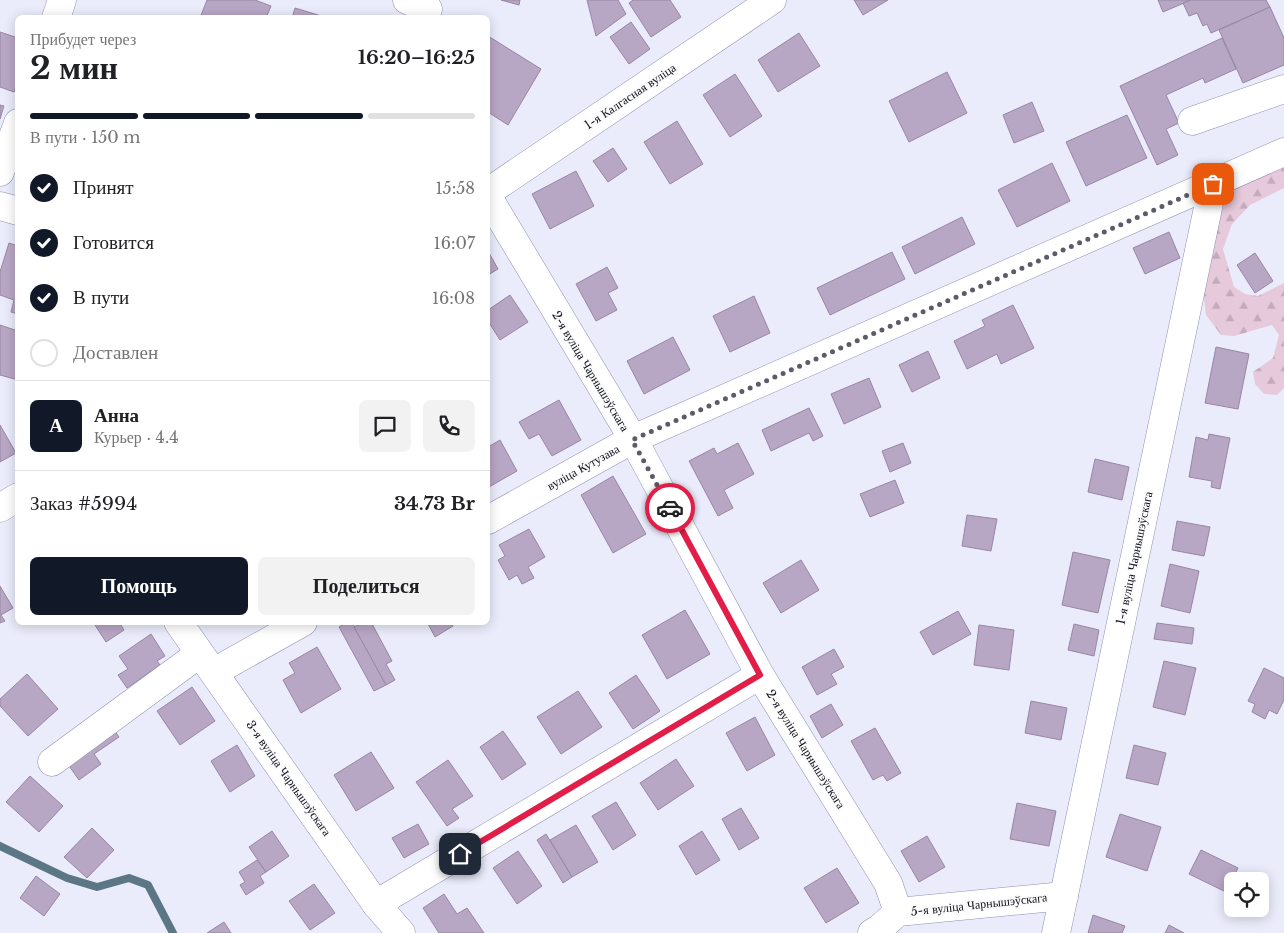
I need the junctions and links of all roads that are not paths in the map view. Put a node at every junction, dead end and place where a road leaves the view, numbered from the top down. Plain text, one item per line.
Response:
1 (62, 0) edge
2 (772, 0) edge
3 (57, 15) edge
4 (1284, 89) edge
5 (1192, 121) dead end
6 (15, 131) edge
7 (1284, 152) edge
8 (0, 172) edge
9 (1213, 184) junction
10 (490, 191) edge
11 (490, 200) edge
12 (0, 206) edge
13 (15, 211) edge
14 (632, 440) junction
15 (15, 499) edge
16 (0, 508) edge
17 (490, 519) edge
18 (180, 625) edge
19 (296, 625) edge
20 (207, 663) junction
21 (760, 675) junction
22 (52, 762) dead end
23 (1064, 896) junction
24 (376, 904) junction
25 (898, 912) junction
26 (401, 933) edge
27 (872, 933) edge
28 (1056, 933) edge

1 - 3 street
2 - 10 street, 1-я Калгасная вуліца
4 - 5 street
6 - 8 street
7 - 9 street, вуліца Кутузава
9 - 14 street, вуліца Кутузава
9 - 23 street, 1-я вуліца Чарнышэўскага
11 - 14 street, 2-я вуліца Чарнышэўскага
12 - 13 street
14 - 17 street, вуліца Кутузава
14 - 21 street, 2-я вуліца Чарнышэўскага
15 - 16 street
18 - 20 street, 3-я вуліца Чарнышэўскага
19 - 20 street
20 - 22 street
20 - 24 street, 3-я вуліца Чарнышэўскага
21 - 24 street
21 - 25 street, 2-я вуліца Чарнышэўскага
23 - 25 street, 5-я вуліца Чарнышэўскага
23 - 28 street, 1-я вуліца Чарнышэўскага
24 - 26 street, 3-я вуліца Чарнышэўскага
25 - 27 street, 5-я вуліца Чарнышэўскага

